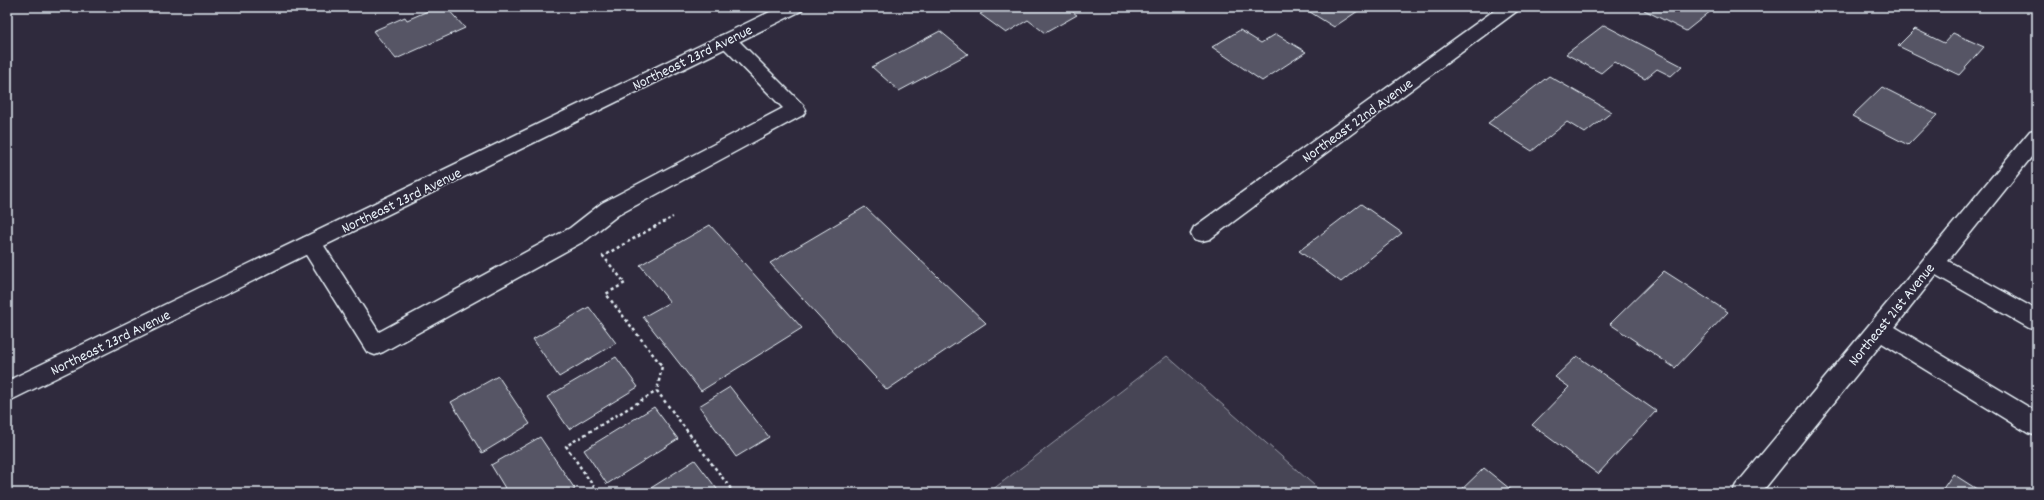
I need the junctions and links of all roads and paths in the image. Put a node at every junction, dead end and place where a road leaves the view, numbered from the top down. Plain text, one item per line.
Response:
1 (795, 7) edge
2 (1511, 7) edge
3 (726, 40) junction
4 (2037, 136) edge
5 (673, 217) dead end
6 (1202, 233) dead end
7 (311, 244) junction
8 (1933, 263) junction
9 (2037, 321) edge
10 (1879, 329) junction
11 (657, 391) junction
12 (7, 392) edge
13 (2037, 425) edge
14 (598, 493) edge
15 (734, 493) edge
16 (1745, 493) edge

1 - 3 street, Northeast 23rd Avenue
2 - 6 street, Northeast 22nd Avenue
3 - 7 street, Northeast 23rd Avenue
3 - 7 street
4 - 8 street, Northeast 21st Avenue
5 - 11 path
7 - 12 street, Northeast 23rd Avenue
8 - 9 street
8 - 10 street, Northeast 21st Avenue
10 - 13 street
10 - 16 street, Northeast 21st Avenue
11 - 14 path
11 - 15 path

